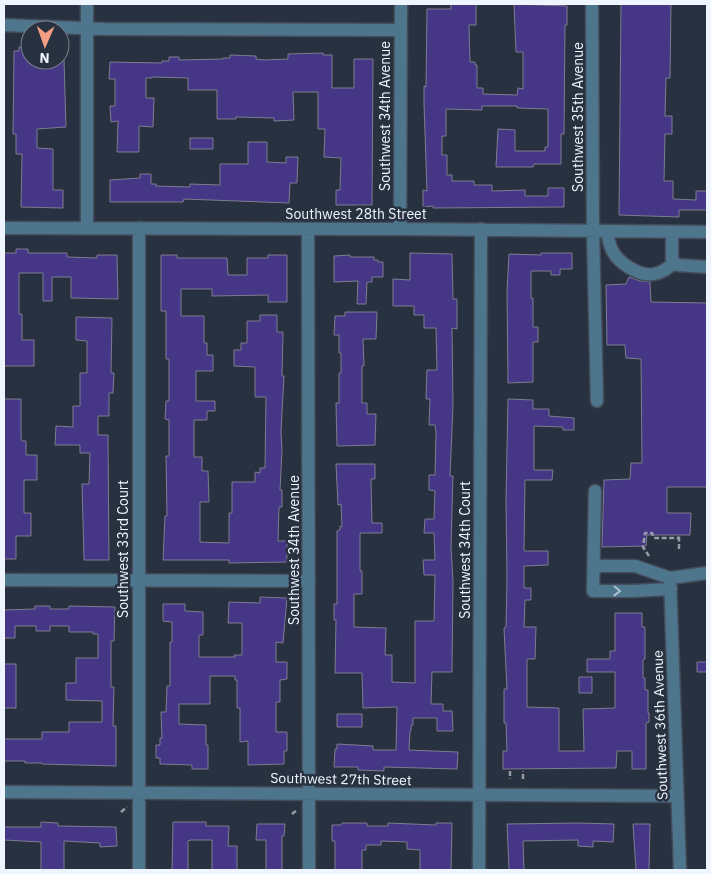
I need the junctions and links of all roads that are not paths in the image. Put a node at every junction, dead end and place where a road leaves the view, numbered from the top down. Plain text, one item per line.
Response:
1 (87, 4) edge
2 (401, 4) edge
3 (592, 4) edge
4 (4, 25) edge
5 (87, 28) junction
6 (401, 30) junction
7 (4, 228) edge
8 (87, 228) junction
9 (138, 228) junction
10 (308, 229) junction
11 (400, 229) junction
12 (481, 229) junction
13 (593, 231) junction
14 (607, 231) junction
15 (672, 232) junction
16 (707, 232) edge
17 (674, 263) junction
18 (707, 267) edge
19 (596, 401) dead end
20 (594, 491) dead end
21 (594, 566) junction
22 (707, 573) edge
23 (4, 580) edge
24 (138, 580) junction
25 (309, 581) junction
26 (670, 584) junction
27 (4, 792) edge
28 (138, 792) junction
29 (309, 794) junction
30 (479, 795) junction
31 (677, 796) junction
32 (139, 870) edge
33 (309, 870) edge
34 (479, 870) edge
35 (680, 870) edge

1 - 5 street
2 - 6 street, Southwest 34th Avenue
3 - 13 street, Southwest 35th Avenue
4 - 5 street
5 - 6 street
5 - 8 street
6 - 11 street, Southwest 34th Avenue
7 - 8 street, Southwest 28th Street
8 - 9 street, Southwest 28th Street
9 - 10 street, Southwest 28th Street
9 - 24 street, Southwest 33rd Court
10 - 11 street, Southwest 28th Street
10 - 25 street, Southwest 34th Avenue
11 - 12 street, Southwest 28th Street
12 - 13 street, Southwest 28th Street
12 - 30 street, Southwest 34th Court
13 - 14 street, Southwest 28th Street
13 - 19 street, Southwest 35th Avenue
14 - 15 street, Southwest 28th Street
14 - 17 street
15 - 16 street, Southwest 28th Street
15 - 17 street
17 - 18 street
20 - 21 street
21 - 26 street
21 -> 26 street
22 - 26 street
23 - 24 street
24 - 25 street
24 - 28 street, Southwest 33rd Court
25 - 29 street, Southwest 34th Avenue
26 - 31 street, Southwest 36th Avenue
27 - 28 street, Southwest 27th Street
28 - 29 street, Southwest 27th Street
28 - 32 street, Southwest 33rd Court
29 - 30 street, Southwest 27th Street
29 - 33 street, Southwest 34th Avenue
30 - 31 street, Southwest 27th Street
30 - 34 street, Southwest 34th Court
31 - 35 street, Southwest 36th Avenue

